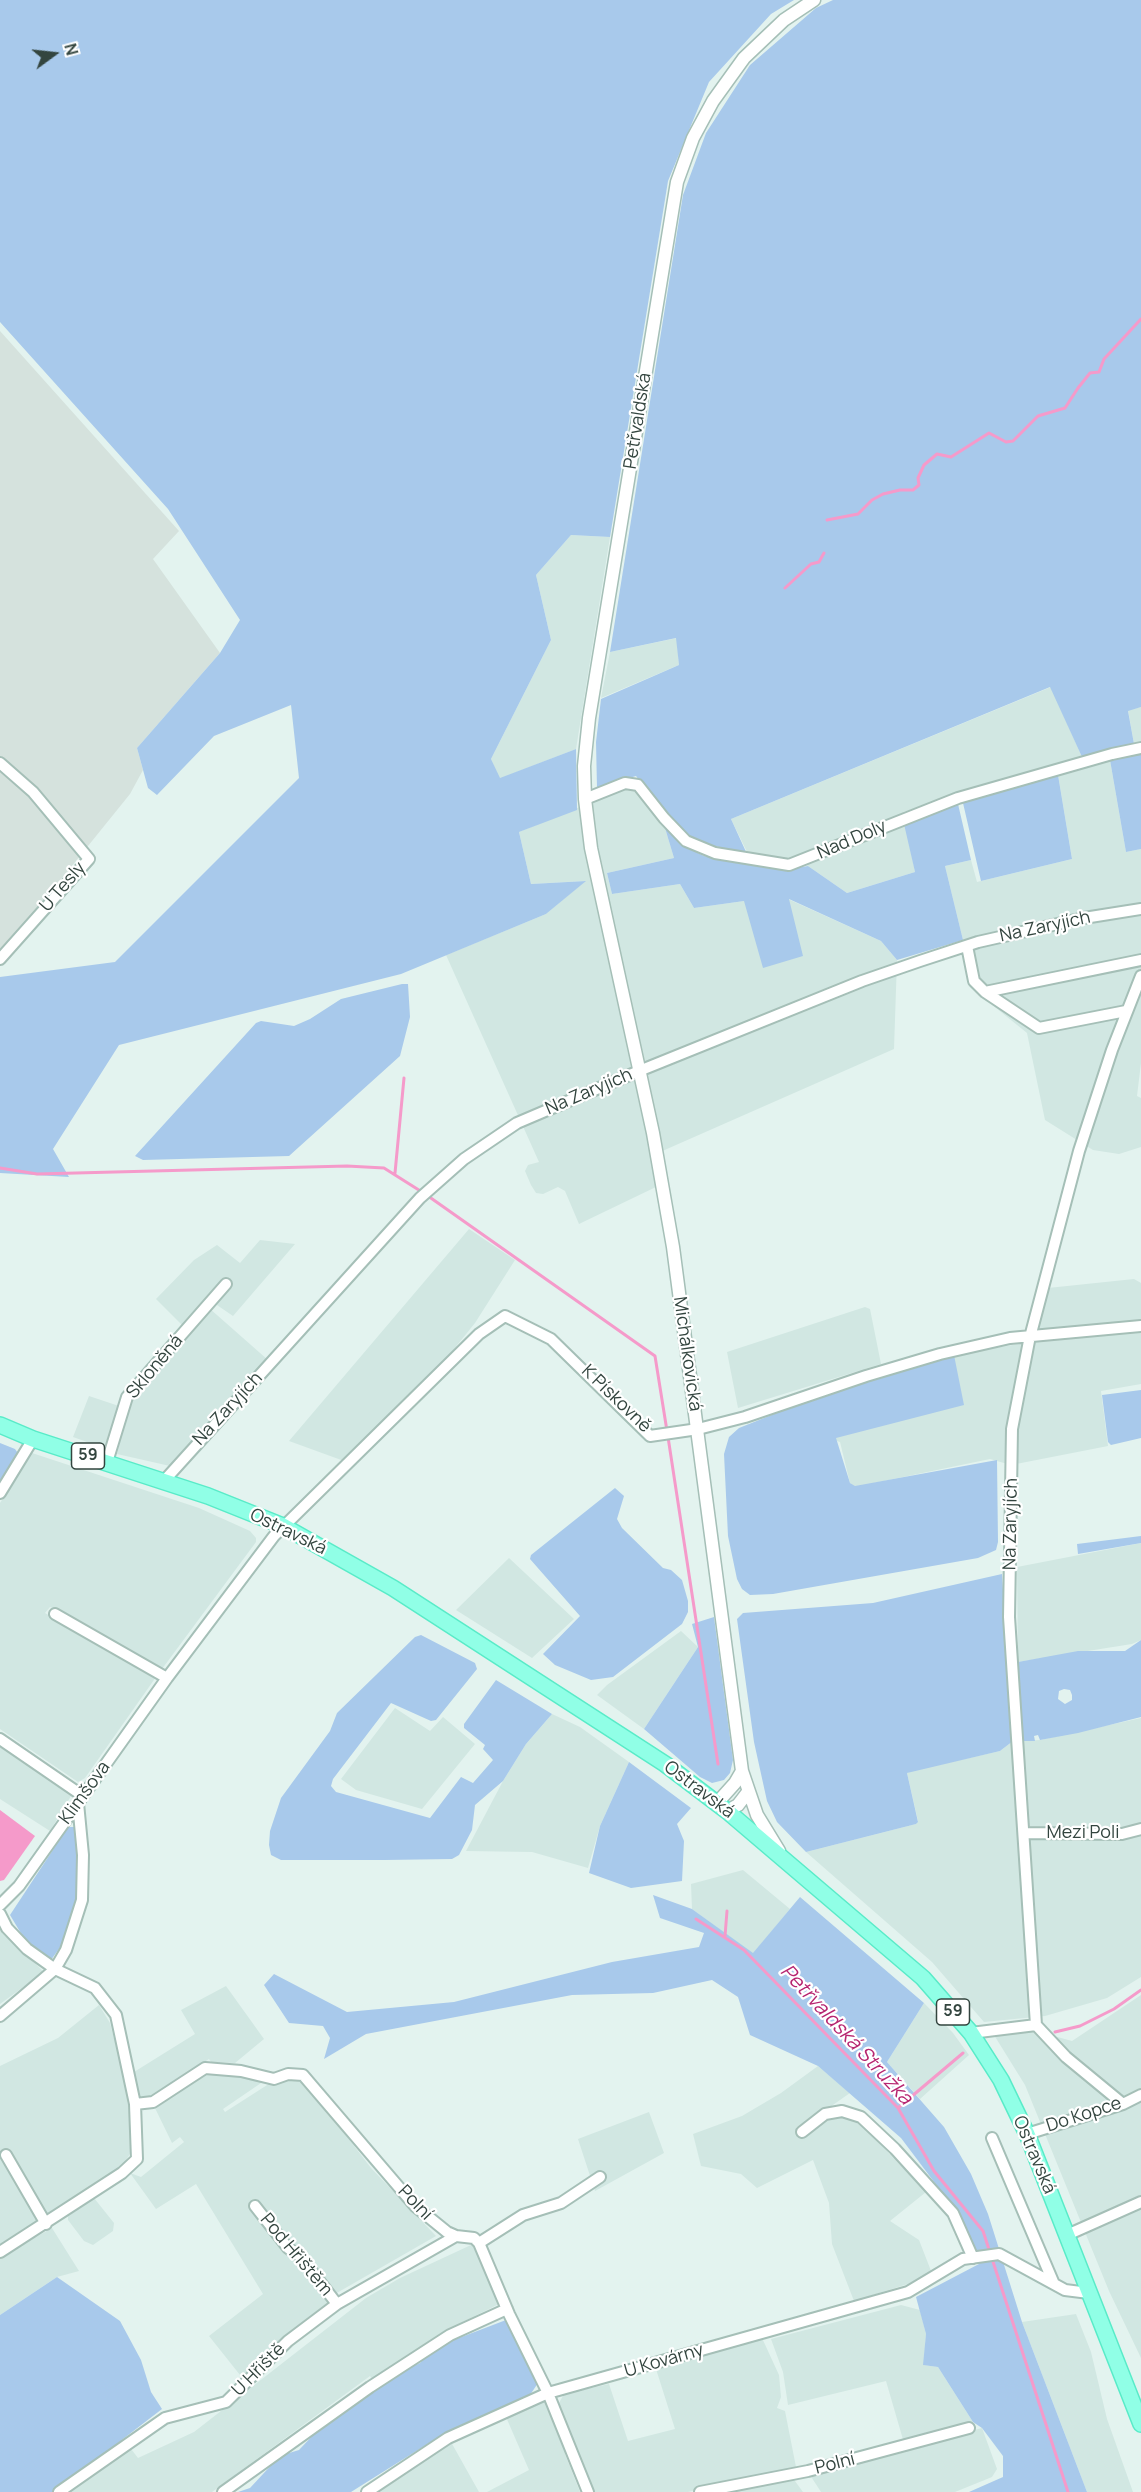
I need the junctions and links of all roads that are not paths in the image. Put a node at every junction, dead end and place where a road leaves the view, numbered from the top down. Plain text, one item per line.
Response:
1 (814, 0) edge
2 (1141, 748) edge
3 (0, 764) edge
4 (585, 799) junction
5 (600, 889) joint
6 (1141, 909) edge
7 (967, 946) junction
8 (0, 959) edge
9 (1141, 960) edge
10 (1141, 976) edge
11 (985, 992) junction
12 (1126, 1011) junction
13 (639, 1071) junction
14 (226, 1284) dead end
15 (1141, 1326) edge
16 (1031, 1335) junction
17 (0, 1425) edge
18 (698, 1429) junction
19 (33, 1439) junction
20 (108, 1462) junction
21 (163, 1482) junction
22 (0, 1493) edge
23 (283, 1526) junction
24 (56, 1614) dead end
25 (167, 1678) junction
26 (0, 1739) edge
27 (742, 1771) junction
28 (748, 1792) junction
29 (80, 1800) junction
30 (722, 1807) junction
31 (1141, 1829) edge
32 (1024, 1833) junction
33 (783, 1857) junction
34 (0, 1905) edge
35 (0, 1914) edge
36 (55, 1969) junction
37 (0, 2016) edge
38 (1036, 2025) junction
39 (971, 2033) junction
40 (1141, 2095) edge
41 (135, 2104) junction
42 (1123, 2104) junction
43 (802, 2132) dead end
44 (1027, 2134) junction
45 (993, 2138) dead end
46 (6, 2155) dead end
47 (600, 2177) dead end
48 (1141, 2202) edge
49 (255, 2206) dead end
50 (46, 2224) junction
51 (1066, 2235) junction
52 (456, 2236) junction
53 (479, 2243) junction
54 (0, 2252) edge
55 (974, 2258) junction
56 (1054, 2284) junction
57 (1089, 2293) junction
58 (336, 2304) junction
59 (507, 2309) junction
60 (548, 2393) junction
61 (1141, 2424) edge
62 (969, 2428) dead end
63 (59, 2492) edge
64 (223, 2492) edge
65 (367, 2492) edge
66 (588, 2492) edge
67 (700, 2492) edge

1 - 4 street, Petřvaldská
2 - 4 street, Nad Doly
3 - 8 street, U Tesly
4 - 5 street, Petřvaldská
5 - 13 street, Michálkovická
6 - 7 street, Na Zaryjích
7 - 11 street
7 - 13 street, Na Zaryjích
9 - 11 street
10 - 12 street, Na Zaryjích
11 - 12 street
12 - 16 street, Na Zaryjích
13 - 18 street, Michálkovická
13 - 21 street, Na Zaryjích
14 - 20 street, Skloněná
15 - 16 street, K Pískovně
16 - 18 street, K Pískovně
16 - 32 street, Na Zaryjích
17 - 19 main road, Ostravská / 59
18 - 23 street, K Pískovně
18 - 27 street, Michálkovická
19 - 20 main road, Ostravská / 59
19 - 22 street
20 - 21 main road, Ostravská / 59
21 - 23 main road, Ostravská / 59
23 - 25 street, Klimšova
23 - 30 main road, Ostravská / 59
24 - 25 street
25 - 29 street, Klimšova
26 - 29 street
27 - 28 street, Michálkovická
27 - 30 street
28 - 30 street
28 - 33 street, Michálkovická
29 - 34 street, Klimšova
29 - 36 street
30 - 33 main road, Ostravská / 59
31 - 32 street, Mezi Poli
32 - 38 street, Na Zaryjích
33 - 39 main road, Ostravská / 59
35 - 36 street
36 - 37 street
36 - 41 street
38 - 39 street
38 - 42 street
39 - 44 main road, Ostravská / 59
40 - 42 street, Do Kopce
41 - 50 street
41 - 52 street, Polní
42 - 44 street, Do Kopce
43 - 55 street
44 - 51 main road, Ostravská / 59
45 - 56 street
46 - 50 street
47 - 53 street
48 - 51 street
49 - 58 street, Pod Hřištěm
50 - 54 street
51 - 57 main road, Ostravská / 59
52 - 53 street, Polní
52 - 58 street, U Hřiště
53 - 59 street
55 - 56 street, U Kovárny
55 - 60 street, U Kovárny
56 - 57 street, U Kovárny
57 - 61 main road, Ostravská / 59
58 - 63 street, U Hřiště
59 - 60 street
59 - 64 street
60 - 65 street, U Kovárny
60 - 66 street
62 - 67 street, Polní

